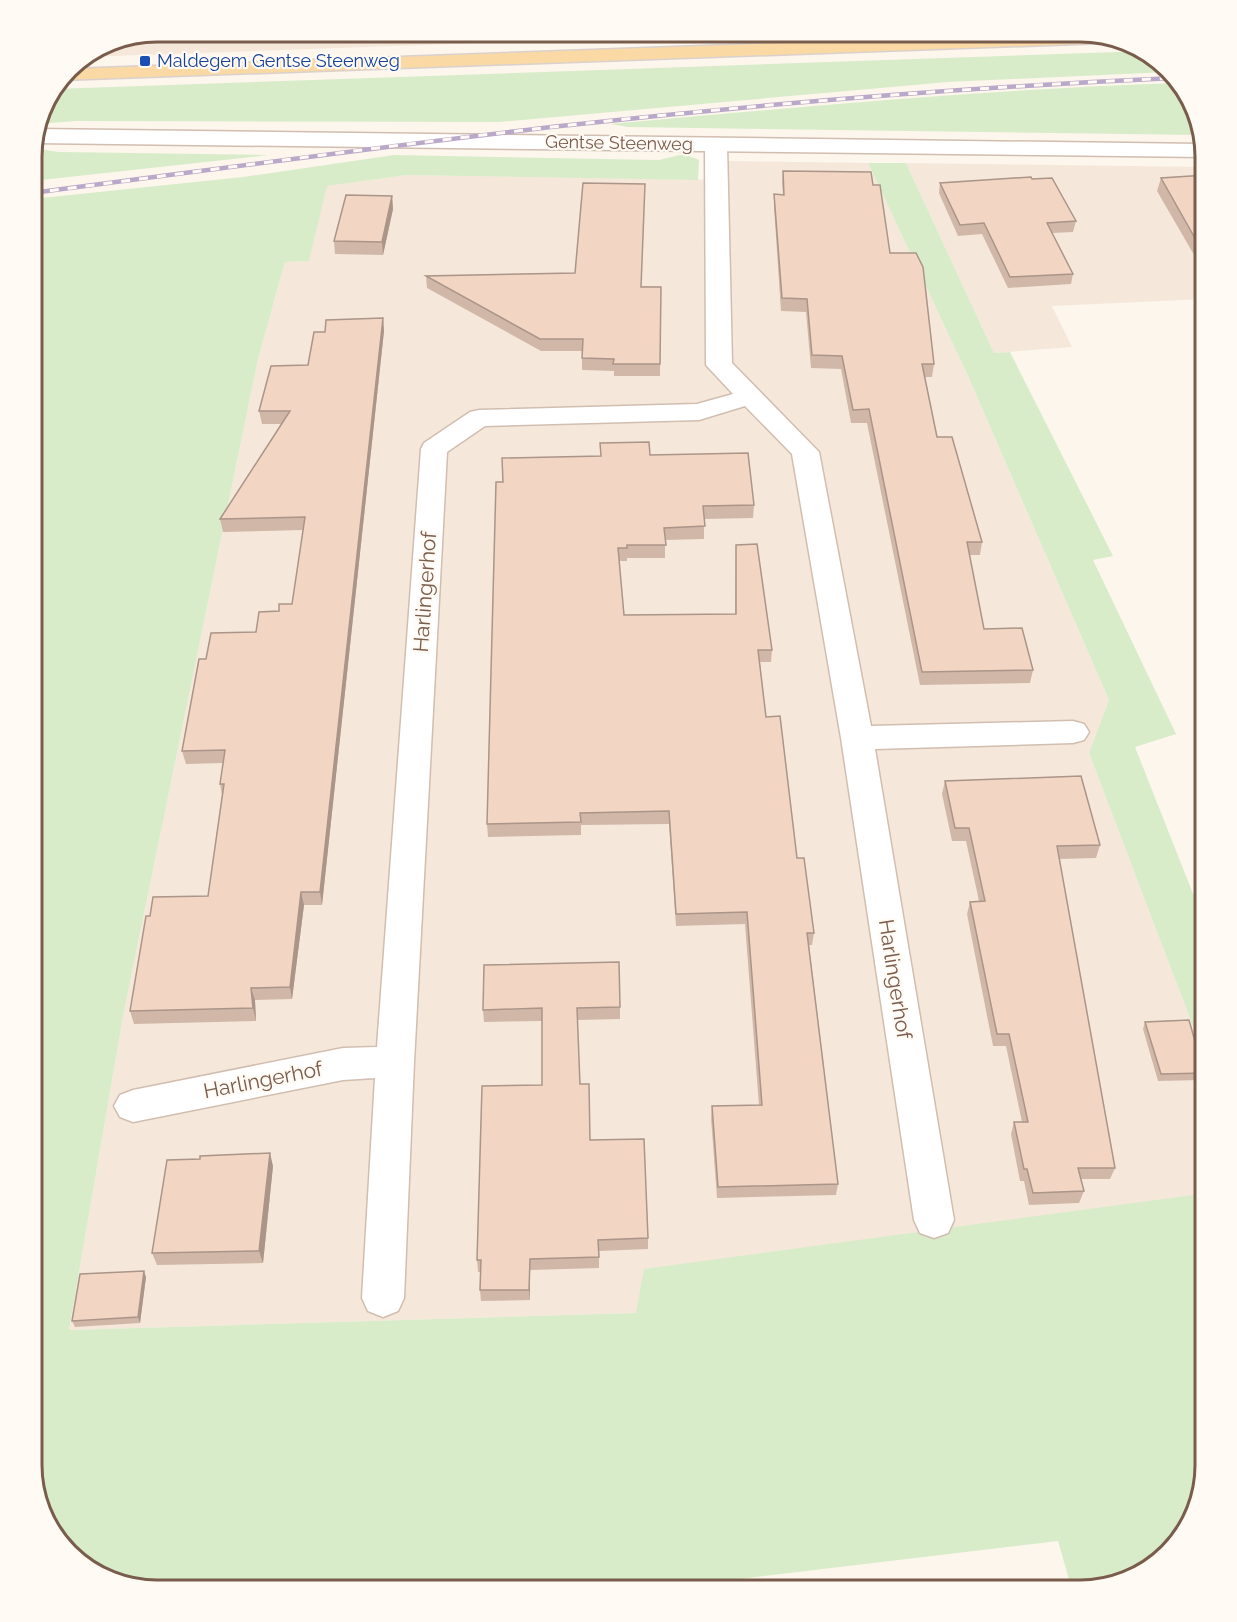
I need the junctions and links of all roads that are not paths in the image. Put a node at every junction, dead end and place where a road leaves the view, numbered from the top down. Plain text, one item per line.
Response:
1 (968, 42) edge
2 (78, 75) edge
3 (44, 136) edge
4 (716, 145) junction
5 (1195, 151) edge
6 (749, 397) junction
7 (1073, 732) dead end
8 (857, 738) junction
9 (395, 1062) junction
10 (133, 1106) dead end
11 (934, 1220) dead end
12 (383, 1298) dead end

1 - 2 main road
3 - 4 street, Gentse Steenweg
4 - 5 street, Gentse Steenweg
4 - 6 street, Harlingerhof
6 - 8 street, Harlingerhof
6 - 9 street, Harlingerhof
7 - 8 street
8 - 11 street, Harlingerhof
9 - 10 street, Harlingerhof
9 - 12 street, Harlingerhof

